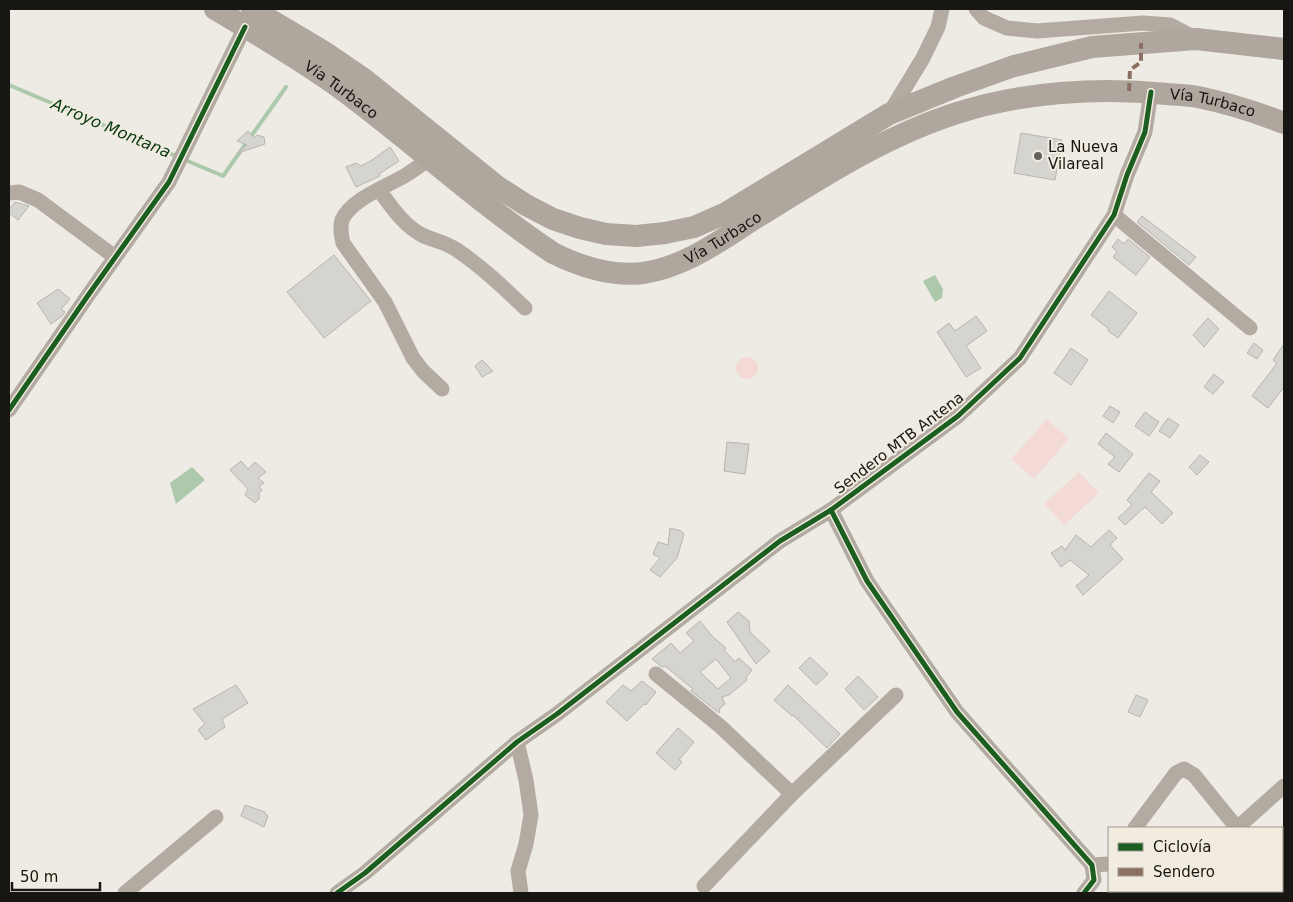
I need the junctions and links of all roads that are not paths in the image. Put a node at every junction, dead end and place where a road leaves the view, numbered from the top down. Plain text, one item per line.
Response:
1 (215, 9) edge
2 (942, 9) edge
3 (976, 9) edge
4 (249, 18) edge
5 (1196, 39) junction
6 (1284, 49) edge
7 (1151, 92) junction
8 (889, 114) junction
9 (1284, 123) edge
10 (429, 159) junction
11 (379, 190) junction
12 (9, 193) edge
13 (1114, 215) junction
14 (115, 257) junction
15 (525, 308) dead end
16 (1250, 328) dead end
17 (442, 389) dead end
18 (9, 410) edge
19 (832, 510) junction
20 (656, 674) dead end
21 (896, 695) dead end
22 (517, 742) junction
23 (1284, 786) edge
24 (792, 794) junction
25 (216, 817) dead end
26 (1137, 827) edge
27 (1236, 827) edge
28 (1238, 827) edge
29 (1108, 864) edge
30 (1092, 865) junction
31 (704, 886) dead end
32 (125, 893) edge
33 (337, 893) edge
34 (521, 893) edge
35 (1084, 893) edge

1 - 4 highway, Vía Turbaco
2 - 8 street
3 - 5 street
4 - 8 highway, Vía Turbaco
4 - 10 highway, Vía Turbaco
4 - 14 street
5 - 6 highway, Vía Turbaco
5 - 8 highway, Vía Turbaco
7 - 9 highway, Vía Turbaco
7 - 10 highway, Vía Turbaco
7 - 13 street, Sendero MTB Antena
10 - 11 street
11 - 15 street
11 - 17 street
12 - 14 street
13 - 16 street
13 - 19 street, Sendero MTB Antena
14 - 18 street
19 - 22 street
19 - 30 street, Sendero MTB Antena
20 - 24 street
21 - 24 street
22 - 33 street
22 - 34 street
23 - 28 street
24 - 31 street
25 - 32 street
26 - 27 street
29 - 30 street
30 - 35 street

